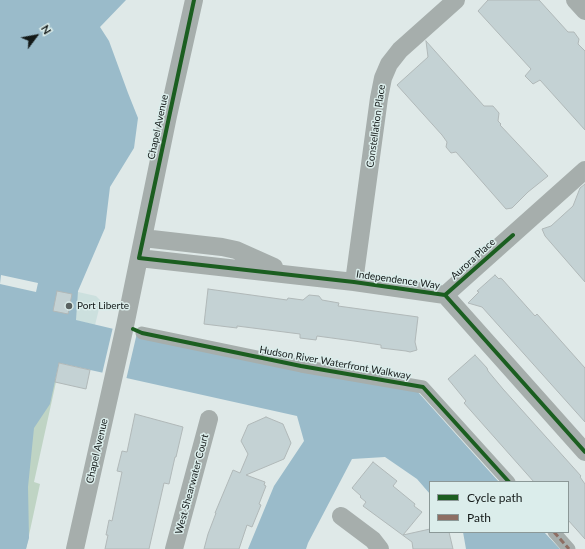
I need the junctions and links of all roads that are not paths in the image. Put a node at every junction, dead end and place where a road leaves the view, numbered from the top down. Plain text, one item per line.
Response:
1 (194, 0) edge
2 (456, 0) edge
3 (575, 0) edge
4 (585, 11) edge
5 (585, 170) edge
6 (143, 238) junction
7 (139, 258) junction
8 (293, 275) junction
9 (354, 282) junction
10 (445, 295) junction
11 (142, 334) dead end
12 (209, 419) dead end
13 (585, 452) edge
14 (508, 481) edge
15 (341, 516) dead end
16 (555, 533) edge
17 (75, 549) edge
18 (174, 549) edge
19 (380, 549) edge
20 (570, 549) edge

1 - 6 street, Chapel Avenue
2 - 9 street, Constellation Place
3 - 4 street
5 - 10 street, Aurora Place
6 - 7 street, Chapel Avenue
6 - 8 street, Independence Way
7 - 8 street, Independence Way
7 - 17 street, Chapel Avenue
8 - 9 street, Independence Way
9 - 10 street, Independence Way
10 - 13 street, Independence Way
11 - 14 street, Hudson River Waterfront Walkway
12 - 18 street, West Shearwater Court
15 - 19 street
16 - 20 street

